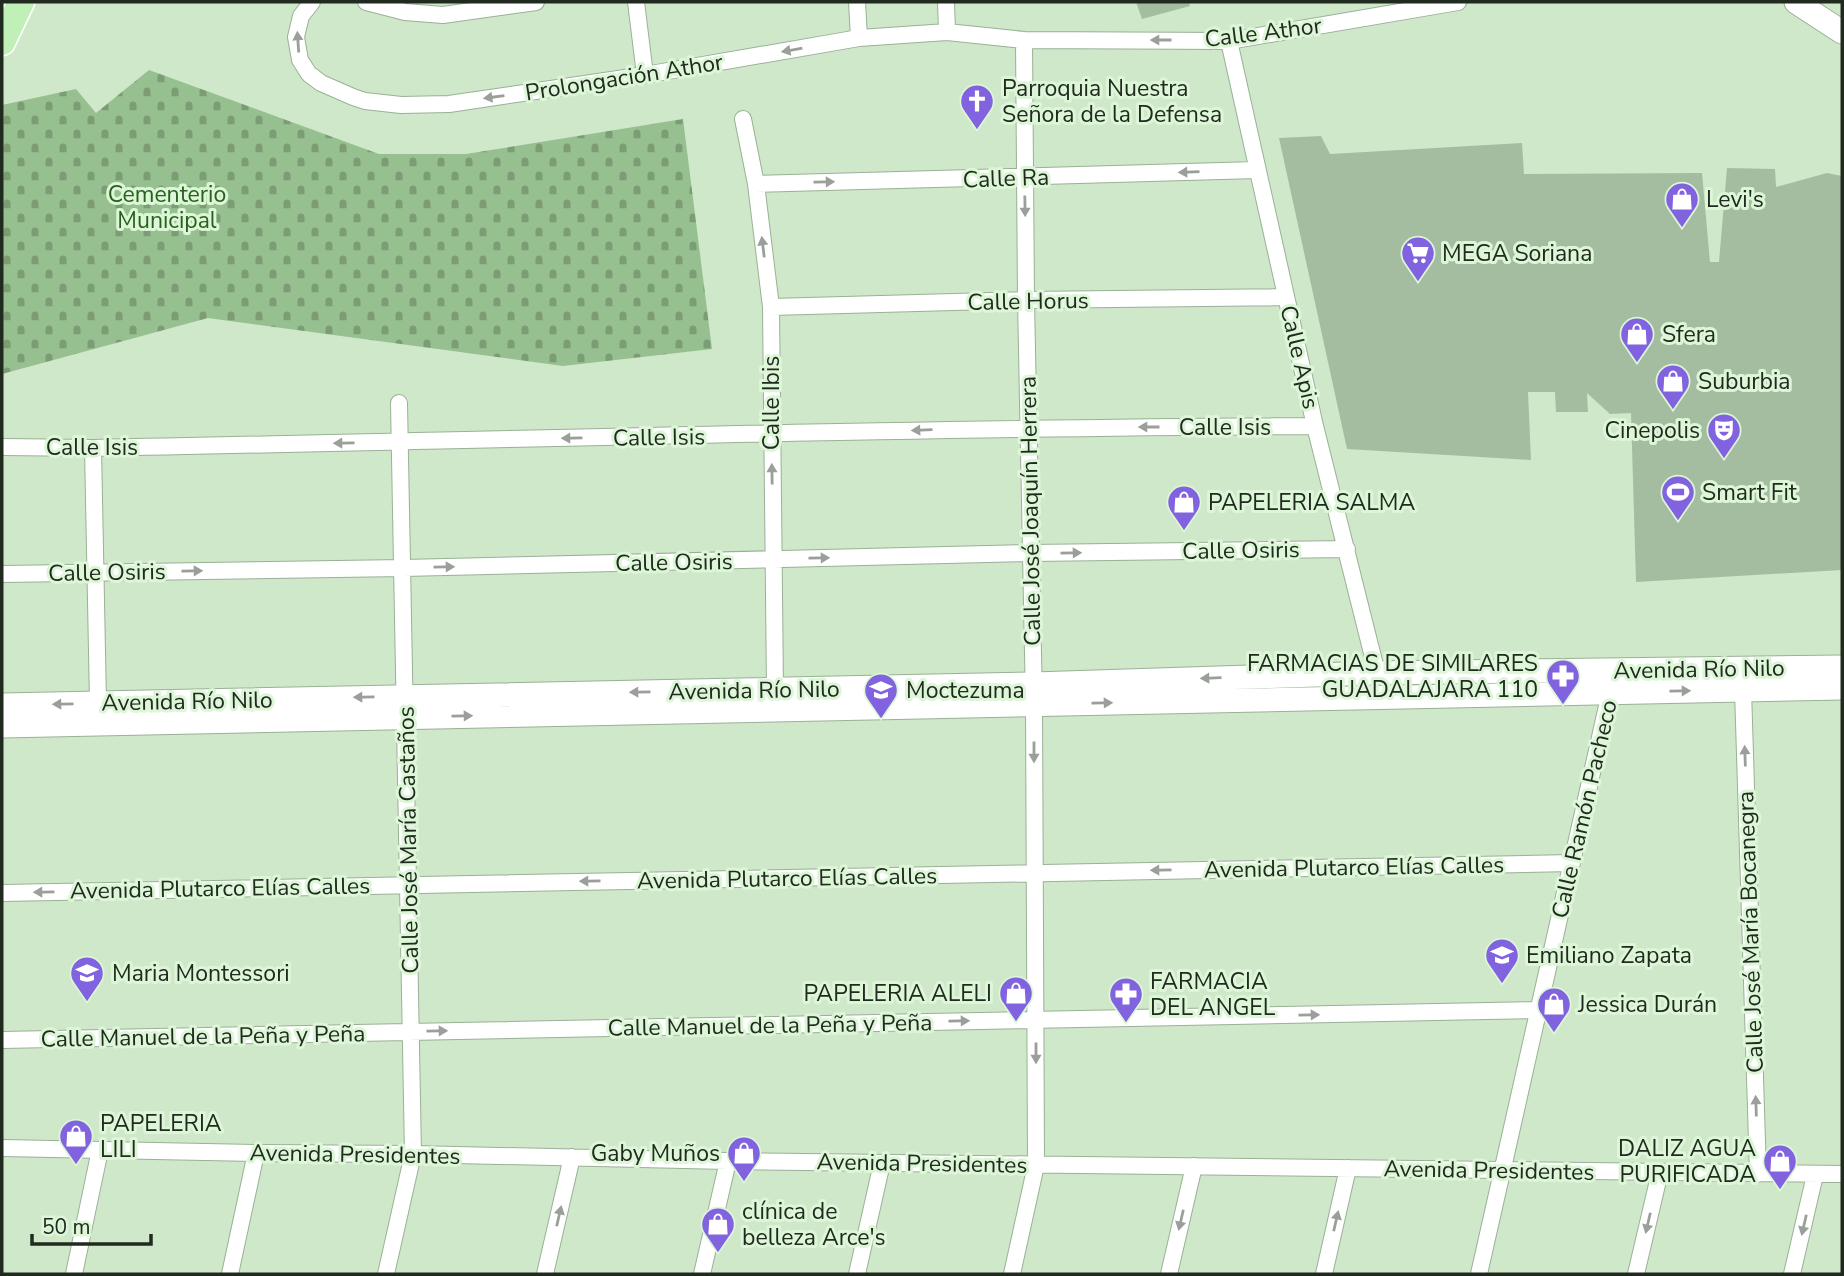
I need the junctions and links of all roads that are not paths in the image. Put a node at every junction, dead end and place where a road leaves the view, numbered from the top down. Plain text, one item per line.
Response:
1 (21, 2) edge
2 (312, 2) edge
3 (366, 2) edge
4 (536, 2) edge
5 (636, 2) edge
6 (857, 2) edge
7 (946, 2) edge
8 (1458, 2) edge
9 (1796, 2) edge
10 (1818, 2) edge
11 (442, 9) edge
12 (1842, 18) edge
13 (947, 32) junction
14 (1842, 32) edge
15 (3, 38) edge
16 (859, 38) junction
17 (1024, 40) junction
18 (1229, 41) junction
19 (645, 75) junction
20 (743, 119) dead end
21 (1257, 170) junction
22 (1025, 177) junction
23 (756, 184) junction
24 (1286, 297) junction
25 (1026, 300) junction
26 (771, 307) junction
27 (399, 403) dead end
28 (1315, 426) junction
29 (1028, 427) junction
30 (771, 435) junction
31 (399, 442) junction
32 (2, 447) edge
33 (93, 448) junction
34 (1346, 549) junction
35 (1031, 553) junction
36 (773, 559) junction
37 (403, 568) junction
38 (95, 572) junction
39 (2, 574) edge
40 (1842, 667) edge
41 (1377, 673) junction
42 (1612, 682) junction
43 (1842, 688) edge
44 (775, 690) junction
45 (1743, 690) junction
46 (1034, 694) junction
47 (98, 703) junction
48 (2, 705) edge
49 (406, 707) junction
50 (2, 726) edge
51 (1572, 863) junction
52 (1035, 873) junction
53 (409, 885) junction
54 (2, 893) edge
55 (1538, 1010) junction
56 (1036, 1020) junction
57 (411, 1032) junction
58 (2, 1040) edge
59 (2, 1148) edge
60 (100, 1150) junction
61 (256, 1153) junction
62 (413, 1154) junction
63 (572, 1157) junction
64 (728, 1161) junction
65 (881, 1163) junction
66 (1036, 1165) junction
67 (1194, 1166) junction
68 (1348, 1168) junction
69 (1501, 1169) junction
70 (1660, 1172) junction
71 (1758, 1174) junction
72 (1842, 1174) edge
73 (1815, 1175) junction
74 (74, 1274) edge
75 (230, 1274) edge
76 (386, 1274) edge
77 (545, 1274) edge
78 (702, 1274) edge
79 (857, 1274) edge
80 (1012, 1274) edge
81 (1168, 1274) edge
82 (1324, 1274) edge
83 (1479, 1274) edge
84 (1636, 1274) edge
85 (1792, 1274) edge

1 - 15 main road
19 -> 2 street, Prolongación Athor
3 - 11 street
4 - 11 street
5 - 19 street
6 - 16 street
7 - 13 street
8 - 18 street, Calle Athor
9 - 14 main road
10 - 12 main road
13 - 16 street, Prolongación Athor
13 - 17 street, Prolongación Athor
16 -> 19 street, Prolongación Athor
18 -> 17 street, Calle Athor
17 - 22 street, Calle José Joaquín Herrera
18 - 21 street, Calle Apis
20 - 23 street, Calle Ibis
21 -> 22 street, Calle Ra
21 - 24 street, Calle Apis
23 -> 22 street, Calle Ra
22 -> 25 street, Calle José Joaquín Herrera
26 -> 23 street, Calle Ibis
24 - 25 street, Calle Horus
24 - 28 street, Calle Apis
25 - 26 street, Calle Horus
25 - 29 street, Calle José Joaquín Herrera
26 - 30 street, Calle Ibis
27 - 31 street, Calle José María Castaños
28 -> 29 street, Calle Isis
28 - 34 street, Calle Apis
29 -> 30 street, Calle Isis
29 - 35 street, Calle José Joaquín Herrera
30 -> 31 street, Calle Isis
36 -> 30 street, Calle Ibis
31 -> 33 street, Calle Isis
31 - 37 street, Calle José María Castaños
32 - 33 street, Calle Isis
33 - 38 street
35 -> 34 street, Calle Osiris
34 - 41 street, Calle Apis
36 -> 35 street, Calle Osiris
35 - 46 street, Calle José Joaquín Herrera
37 -> 36 street, Calle Osiris
36 - 44 street, Calle Ibis
38 -> 37 street, Calle Osiris
37 - 49 street, Calle José María Castaños
38 - 39 street, Calle Osiris
38 - 47 street
40 - 42 main road, Avenida Río Nilo
41 - 42 main road, Avenida Río Nilo
41 -> 46 main road, Avenida Río Nilo
42 -> 45 main road, Avenida Río Nilo
46 -> 42 main road, Avenida Río Nilo
42 - 51 street, Calle Ramón Pacheco
43 - 45 main road, Avenida Río Nilo
44 - 46 main road, Avenida Río Nilo
44 -> 49 main road, Avenida Río Nilo
71 -> 45 street, Calle José María Bocanegra
49 -> 46 main road, Avenida Río Nilo
46 -> 52 street, Calle José Joaquín Herrera
47 -> 48 main road, Avenida Río Nilo
49 -> 47 main road, Avenida Río Nilo
49 - 50 main road, Avenida Río Nilo
49 - 53 street, Calle José María Castaños
51 -> 52 street, Avenida Plutarco Elías Calles
51 - 55 street, Calle Ramón Pacheco
52 -> 53 street, Avenida Plutarco Elías Calles
52 - 56 street, Calle José Joaquín Herrera
53 -> 54 street, Avenida Plutarco Elías Calles
53 - 57 street, Calle José María Castaños
56 -> 55 street, Calle Manuel de la Peña y Peña
55 - 69 street, Calle Ramón Pacheco
57 -> 56 street, Calle Manuel de la Peña y Peña
56 -> 66 street, Calle José Joaquín Herrera
57 - 58 street, Calle Manuel de la Peña y Peña
57 - 62 street, Calle José María Castaños
59 - 60 street, Avenida Presidentes
60 - 61 street, Avenida Presidentes
60 - 74 street
61 - 62 street, Avenida Presidentes
61 - 75 street
62 - 63 street, Avenida Presidentes
62 - 76 street, Calle José María Castaños
63 - 64 street, Avenida Presidentes
77 -> 63 street
64 - 65 street, Avenida Presidentes
64 - 78 street
65 - 66 street, Avenida Presidentes
65 - 79 street
66 - 67 street, Avenida Presidentes
66 - 80 street, Calle José Joaquín Herrera
67 - 68 street, Avenida Presidentes
67 -> 81 street
68 - 69 street, Avenida Presidentes
82 -> 68 street
69 - 70 street, Avenida Presidentes
69 - 83 street, Calle Ramón Pacheco
70 - 71 street, Avenida Presidentes
70 -> 84 street
71 - 73 street, Avenida Presidentes
72 - 73 street, Avenida Presidentes
73 -> 85 street

